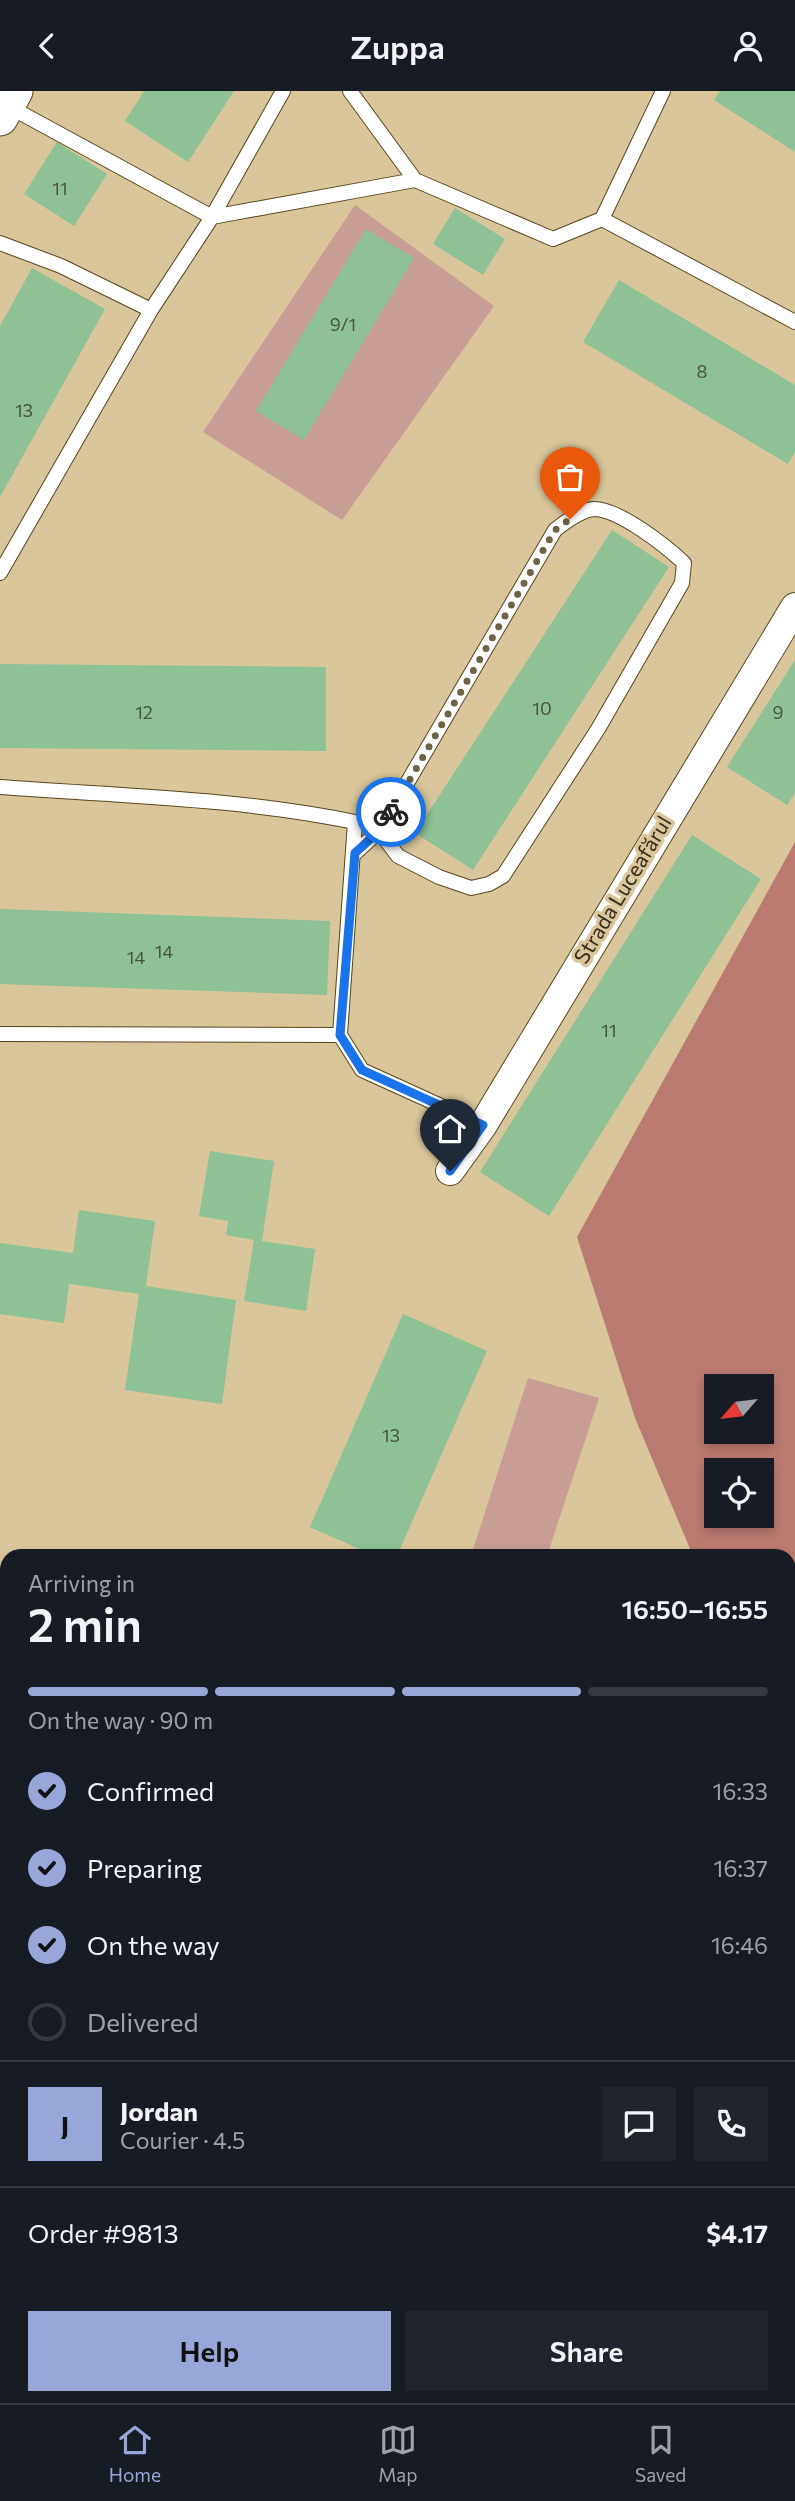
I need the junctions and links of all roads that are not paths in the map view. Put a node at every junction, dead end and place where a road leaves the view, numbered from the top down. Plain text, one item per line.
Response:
1 (283, 91) edge
2 (350, 91) edge
3 (663, 91) edge
4 (8, 105) edge
5 (415, 180) junction
6 (212, 217) junction
7 (602, 219) junction
8 (0, 243) edge
9 (151, 310) junction
10 (795, 322) edge
11 (0, 573) edge
12 (795, 607) edge
13 (0, 787) edge
14 (379, 831) junction
15 (355, 853) junction
16 (0, 1034) edge
17 (340, 1035) junction
18 (483, 1125) junction
19 (450, 1171) dead end

1 - 6 lane
2 - 5 lane
3 - 7 lane
4 - 6 lane
5 - 6 lane
5 - 7 lane
6 - 9 lane
7 - 10 lane
8 - 9 lane
9 - 11 lane
12 - 18 street, Strada Luceafărul
13 - 15 lane
14 - 14 lane
14 - 15 lane
15 - 17 lane
16 - 17 lane
17 - 18 lane
18 - 19 street, Strada Luceafărul

